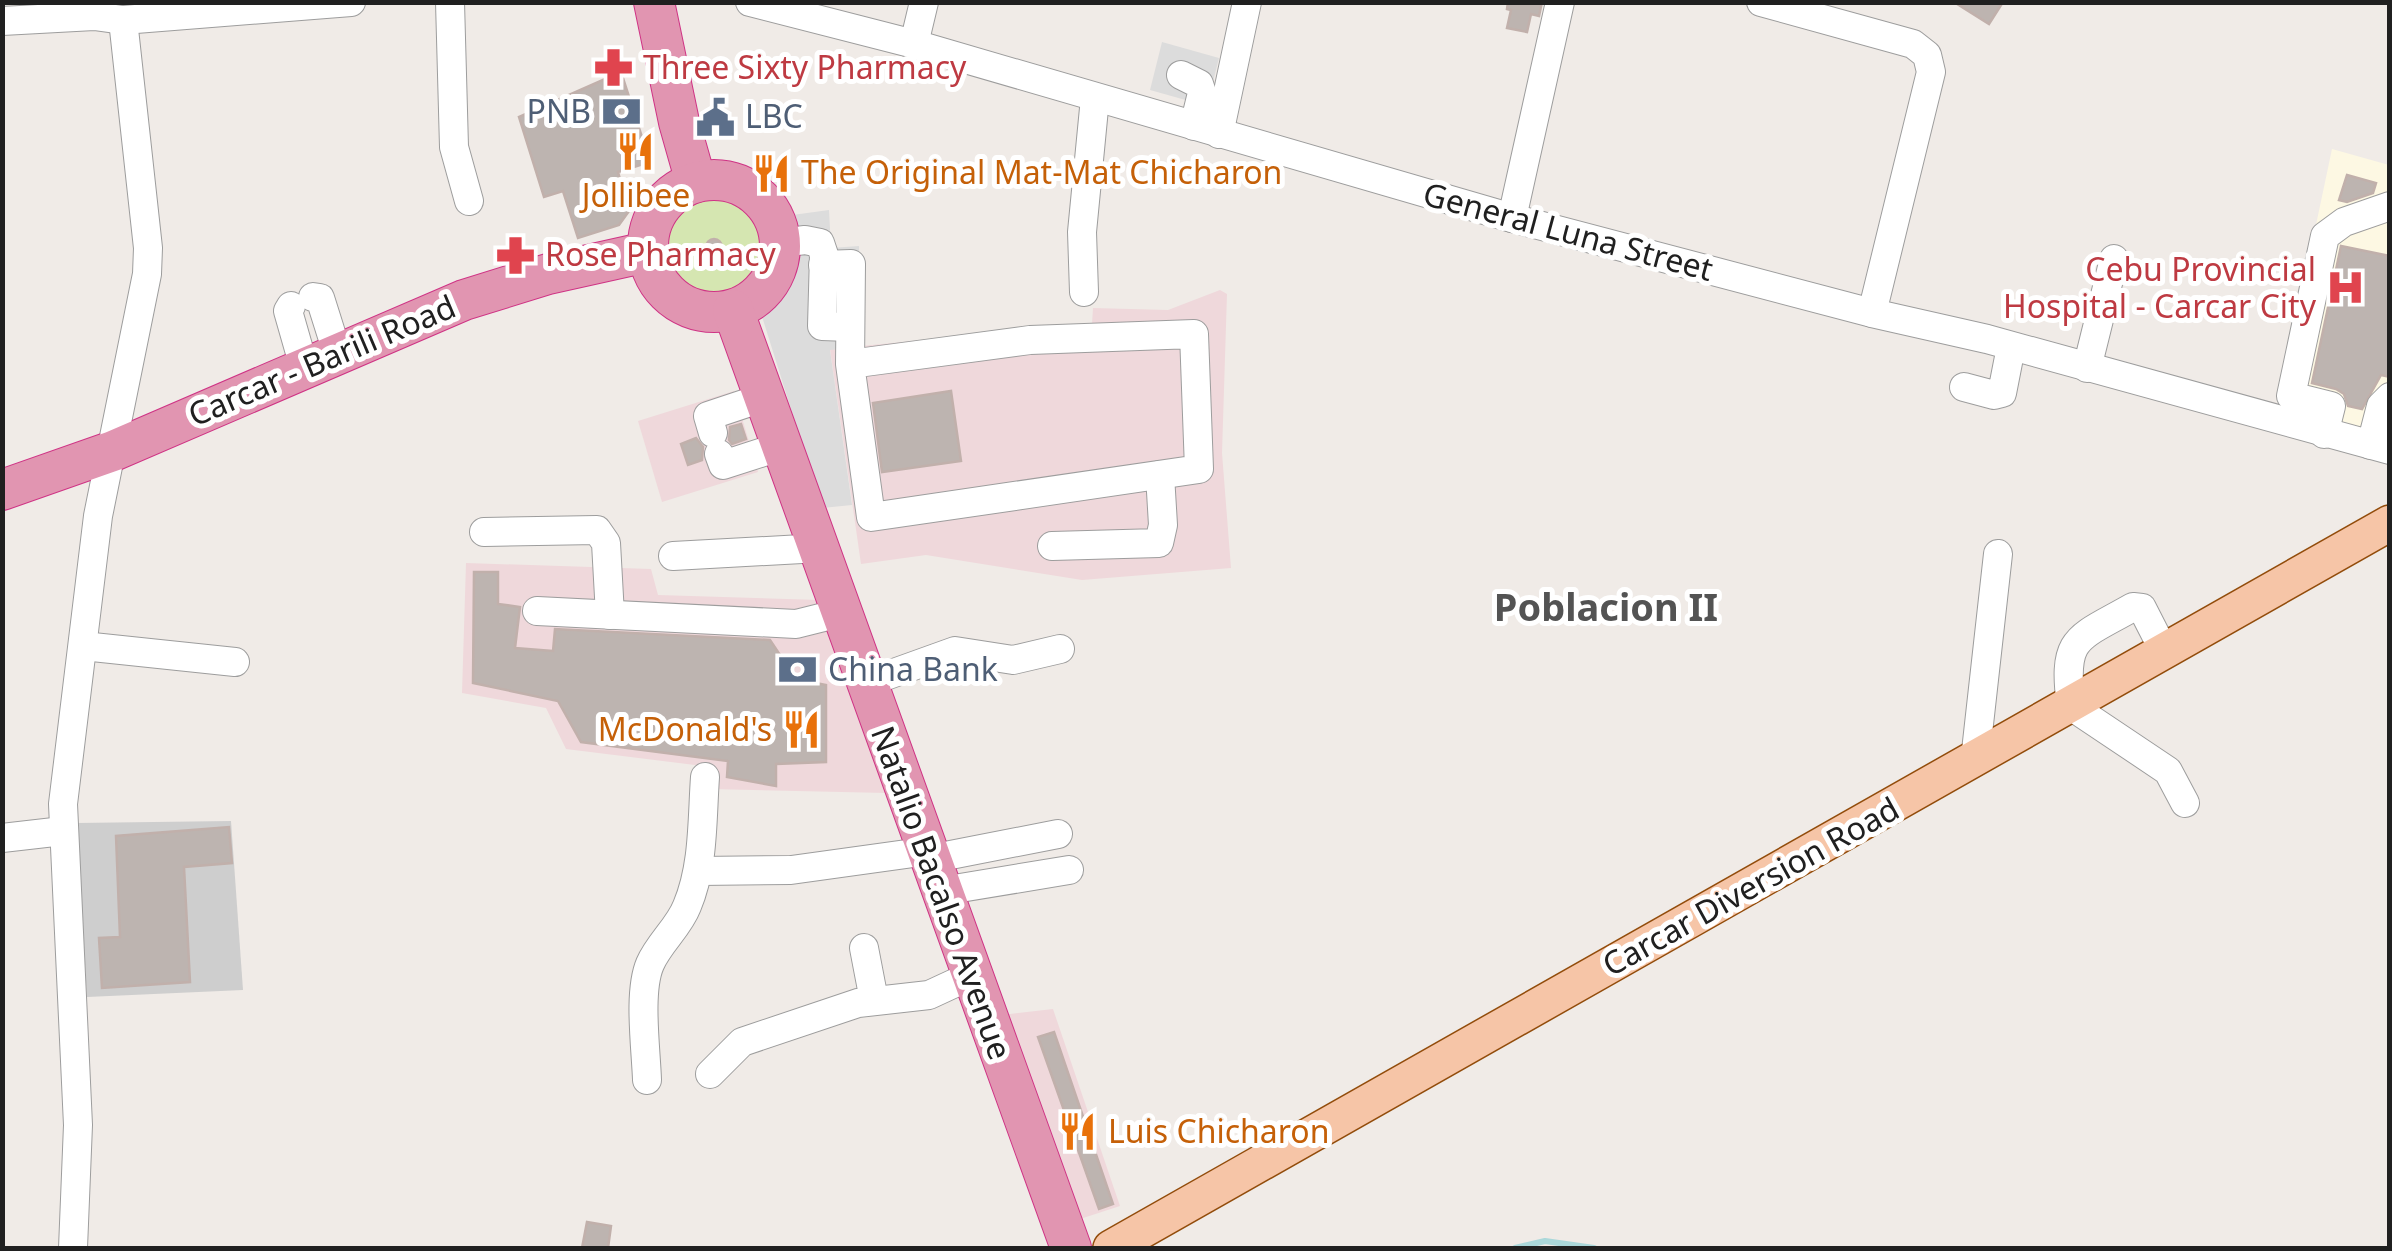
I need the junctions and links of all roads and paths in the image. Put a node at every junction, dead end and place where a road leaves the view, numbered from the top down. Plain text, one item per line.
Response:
1 (351, 2) edge
2 (450, 2) edge
3 (654, 2) edge
4 (750, 2) edge
5 (924, 2) edge
6 (1247, 2) edge
7 (1560, 2) edge
8 (1761, 2) edge
9 (1791, 6) edge
10 (97, 9) edge
11 (123, 20) junction
12 (2, 22) edge
13 (914, 44) junction
14 (1181, 76) dead end
15 (1095, 98) junction
16 (1207, 130) junction
17 (696, 182) junction
18 (469, 201) dead end
19 (2390, 206) edge
20 (1512, 218) junction
21 (780, 243) junction
22 (647, 252) junction
23 (2114, 259) dead end
24 (1084, 292) dead end
25 (302, 301) dead end
26 (733, 310) junction
27 (1872, 312) junction
28 (2011, 347) junction
29 (321, 360) junction
30 (850, 364) junction
31 (2087, 368) junction
32 (1964, 388) dead end
33 (2390, 397) edge
34 (765, 398) junction
35 (2324, 434) junction
36 (782, 446) junction
37 (2380, 448) edge
38 (114, 451) junction
39 (1160, 475) junction
40 (2, 490) edge
41 (2390, 523) edge
42 (484, 532) dead end
43 (1052, 546) dead end
44 (820, 548) junction
45 (1998, 554) dead end
46 (673, 556) dead end
47 (537, 610) dead end
48 (844, 612) junction
49 (610, 615) junction
50 (84, 646) junction
51 (1060, 649) dead end
52 (2165, 653) junction
53 (234, 662) dead end
54 (866, 682) junction
55 (2070, 706) junction
56 (1975, 760) junction
57 (705, 777) dead end
58 (2184, 802) dead end
59 (64, 831) junction
60 (1058, 834) dead end
61 (2, 838) edge
62 (933, 867) junction
63 (1069, 870) dead end
64 (698, 871) junction
65 (864, 948) dead end
66 (970, 976) junction
67 (874, 1000) junction
68 (710, 1074) dead end
69 (647, 1080) dead end
70 (73, 1248) edge
71 (1071, 1248) edge
72 (1111, 1248) edge

1 - 11 street
2 - 18 street
3 - 17 highway
4 - 13 street, General Luna Street
5 - 13 street
6 - 16 street
7 - 20 street
8 - 9 street
9 - 27 street
10 - 11 street
10 - 12 street
11 - 38 street
13 - 15 street, General Luna Street
14 - 16 street
15 - 16 street, General Luna Street
15 - 24 street
16 - 20 street, General Luna Street
17 - 21 highway
17 - 22 highway
19 - 35 street
20 - 27 street, General Luna Street
21 - 26 highway
21 - 30 street
22 - 26 highway
22 - 29 highway, Carcar - Barili Road
23 - 31 street
25 - 29 street
26 - 34 highway, Natalio Bacalso Avenue
27 - 28 street, General Luna Street
28 - 31 street, General Luna Street
28 - 32 street
29 - 38 highway, Carcar - Barili Road
30 - 39 street
30 - 39 street
31 - 35 street, General Luna Street
33 - 37 street
34 - 36 highway, Natalio Bacalso Avenue
34 - 36 street
35 - 37 street, General Luna Street
36 - 44 highway, Natalio Bacalso Avenue
38 - 40 highway, Carcar - Barili Road
38 - 50 street
39 - 43 street
41 - 52 main road, Carcar Diversion Road
42 - 49 street
44 - 46 street
44 - 48 highway, Natalio Bacalso Avenue
45 - 56 street
47 - 49 street
48 - 49 street
48 - 54 highway, Natalio Bacalso Avenue
50 - 53 street
50 - 59 street
51 - 54 street
52 - 55 main road, Carcar Diversion Road
52 - 55 street
54 - 62 highway, Natalio Bacalso Avenue
55 - 56 main road, Carcar Diversion Road
55 - 58 street
56 - 72 main road, Carcar Diversion Road
57 - 64 street
59 - 61 street
59 - 70 street
60 - 62 street
62 - 63 street
62 - 64 street
62 - 66 highway, Natalio Bacalso Avenue
64 - 69 street
65 - 67 street
66 - 67 street
66 - 71 highway, Natalio Bacalso Avenue
67 - 68 street

